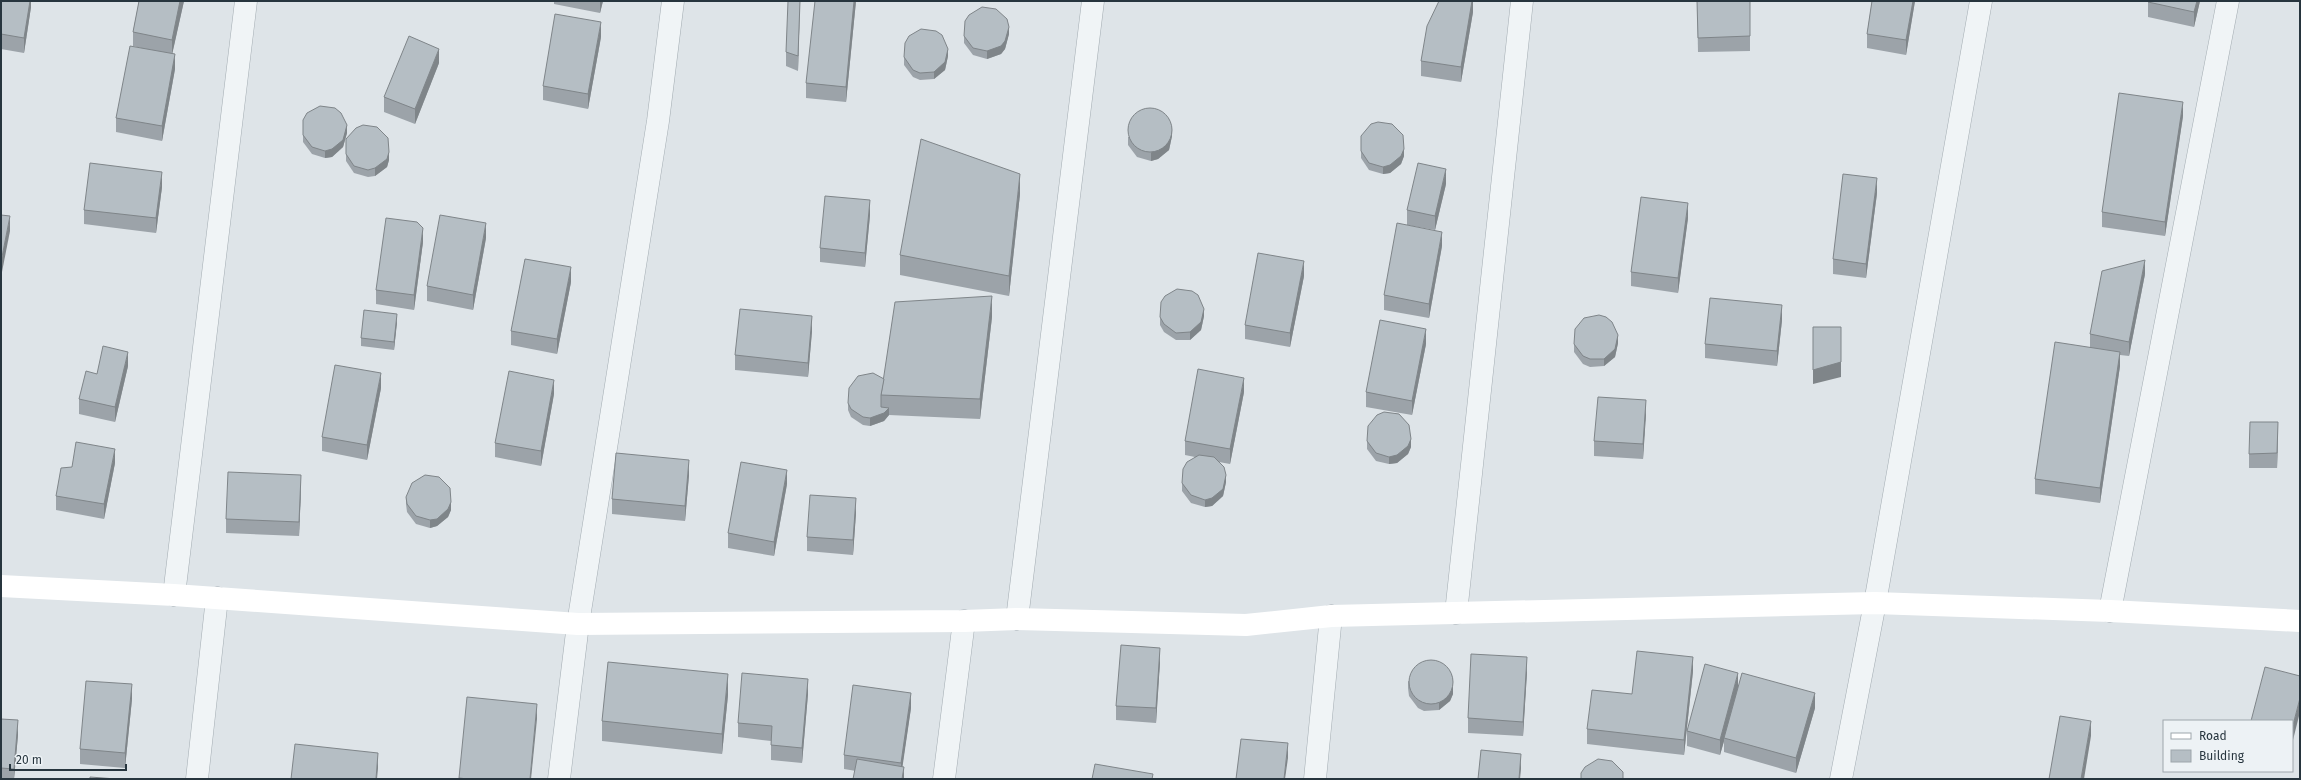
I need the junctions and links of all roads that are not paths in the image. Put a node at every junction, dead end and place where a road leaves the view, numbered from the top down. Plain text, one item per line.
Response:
1 (246, 1) edge
2 (674, 1) edge
3 (1092, 1) edge
4 (1522, 1) edge
5 (1981, 1) edge
6 (2228, 1) edge
7 (1, 586) edge
8 (174, 595) junction
9 (217, 598) junction
10 (1875, 603) junction
11 (2110, 611) junction
12 (1456, 613) junction
13 (1331, 616) junction
14 (1017, 619) junction
15 (2300, 621) edge
16 (964, 622) junction
17 (578, 624) junction
18 (197, 779) edge
19 (559, 779) edge
20 (944, 779) edge
21 (1315, 779) edge
22 (1841, 779) edge

1 - 8 street
2 - 17 street
3 - 14 street
4 - 12 street
5 - 10 street
6 - 11 street
7 - 8 street
8 - 9 street
9 - 17 street
9 - 18 street
10 - 11 street
10 - 12 street
10 - 22 street
11 - 15 street
12 - 13 street
13 - 14 street
13 - 21 street
14 - 16 street
16 - 17 street
16 - 20 street
17 - 19 street

